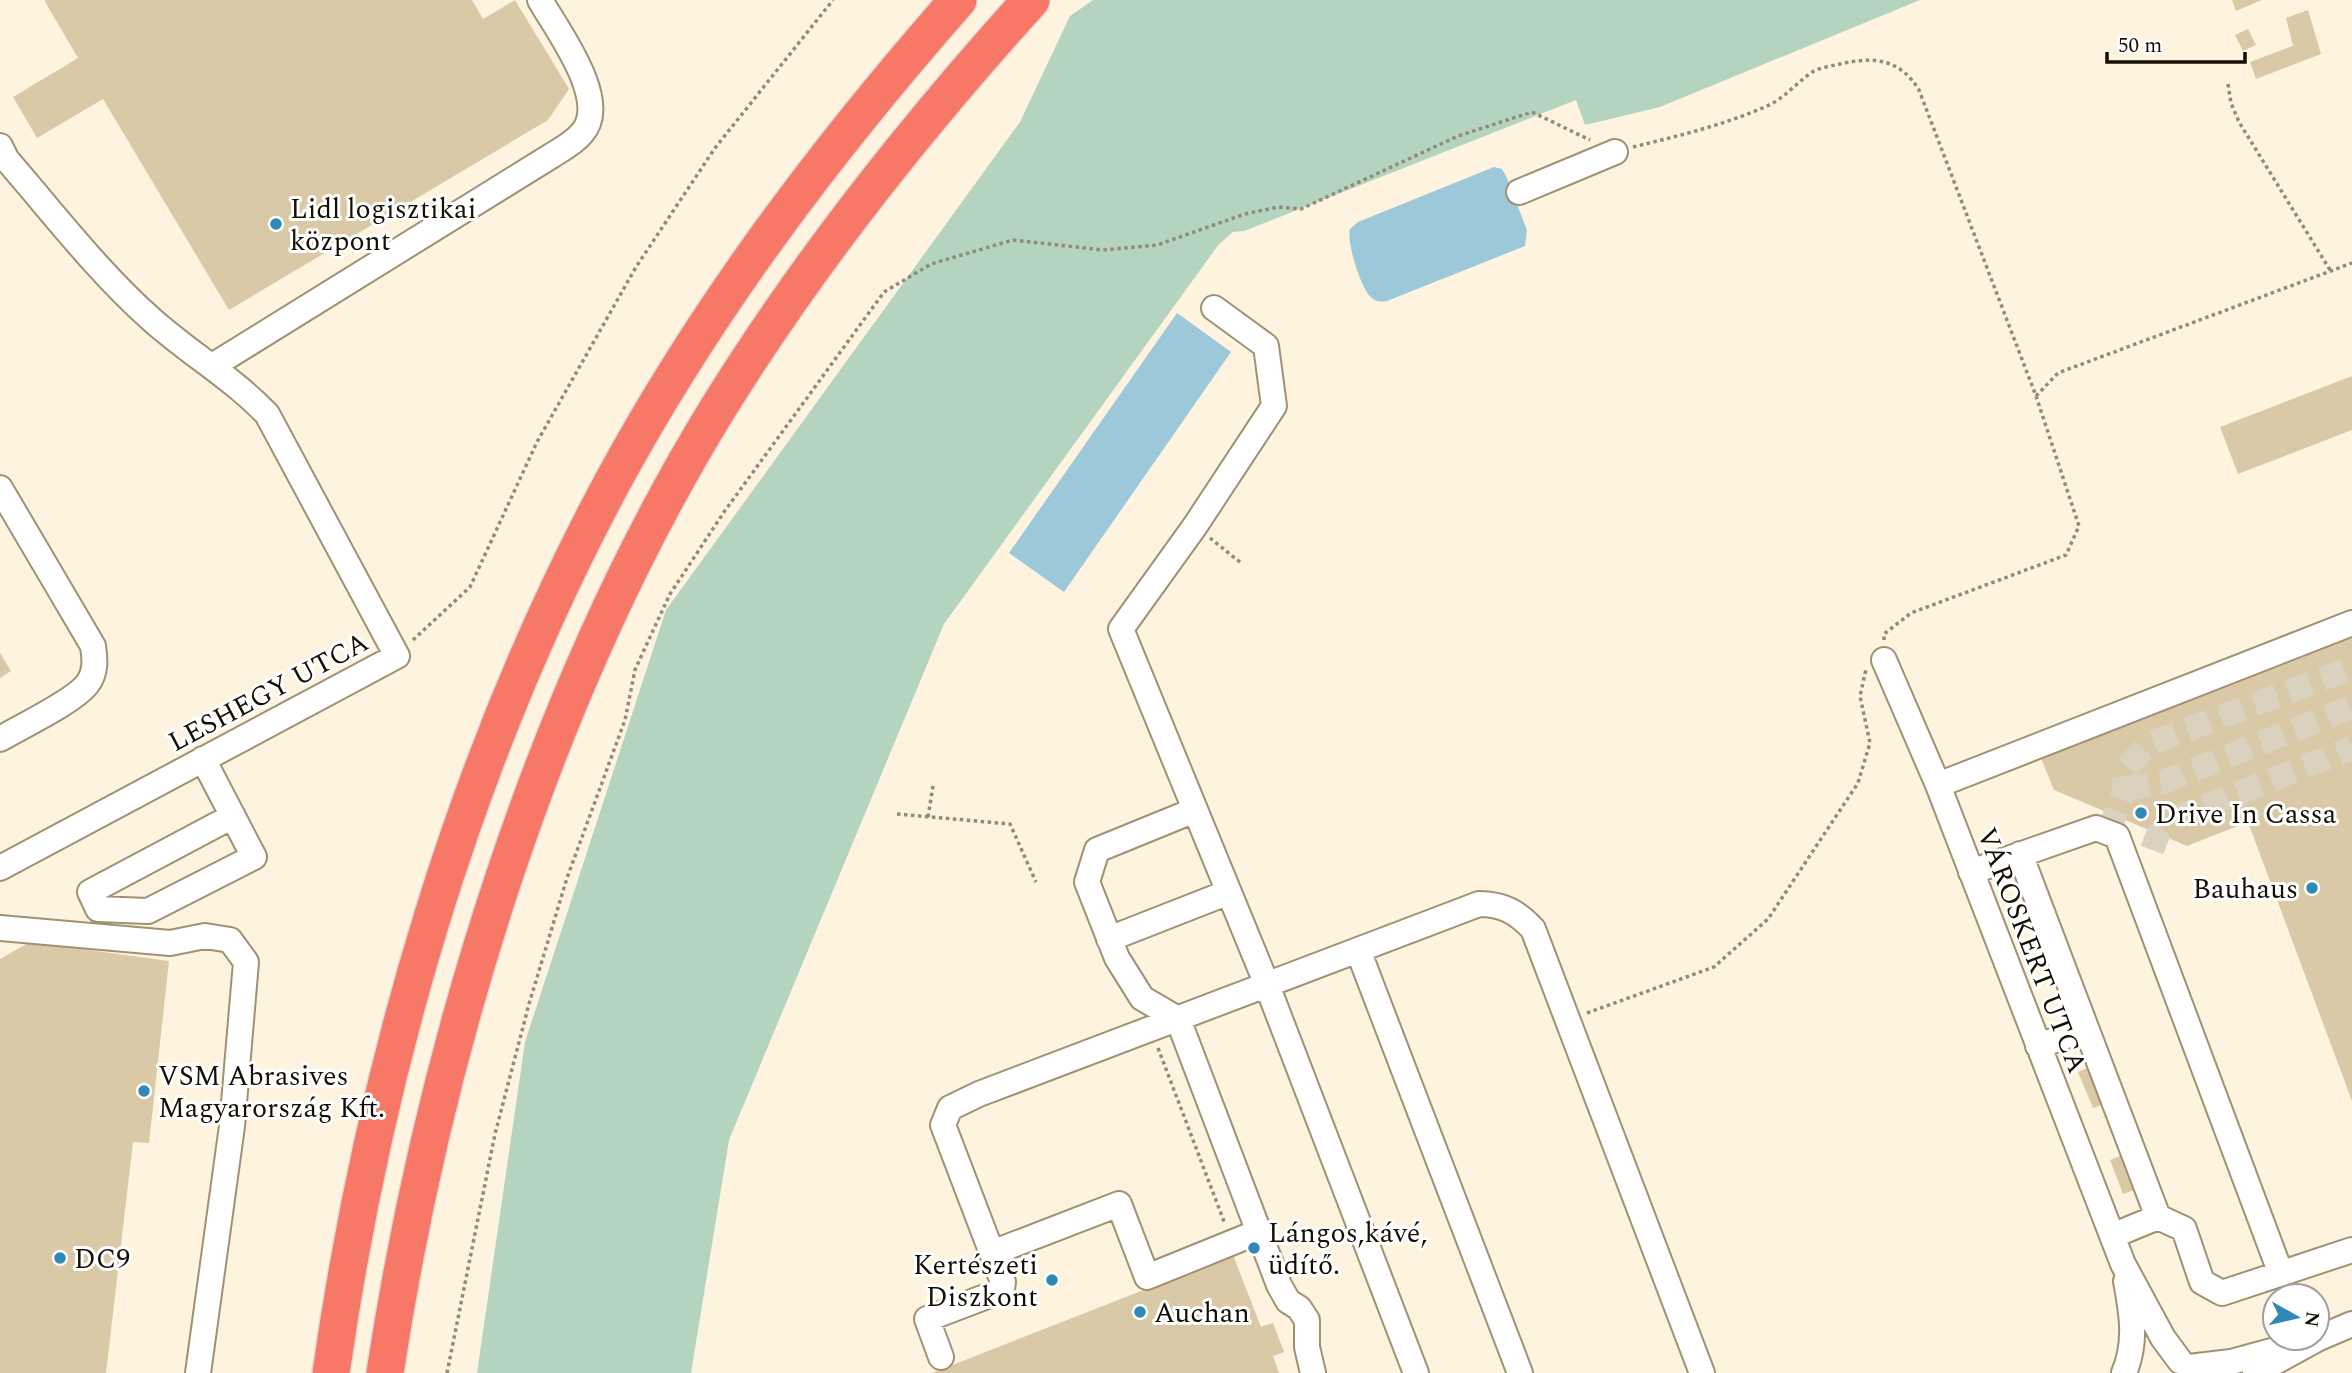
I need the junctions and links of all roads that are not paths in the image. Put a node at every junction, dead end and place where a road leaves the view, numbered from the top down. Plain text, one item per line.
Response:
1 (540, 0) edge
2 (958, 0) edge
3 (1031, 0) edge
4 (1060, 0) edge
5 (978, 59) junction
6 (0, 146) edge
7 (1615, 152) road end
8 (1519, 192) dead end
9 (1214, 308) dead end
10 (214, 365) junction
11 (0, 488) edge
12 (2352, 623) edge
13 (1877, 661) road end
14 (0, 739) edge
15 (203, 760) junction
16 (1938, 785) junction
17 (1195, 810) junction
18 (233, 816) junction
19 (2020, 855) junction
20 (0, 867) edge
21 (1971, 872) junction
22 (1228, 892) junction
23 (98, 909) junction
24 (0, 928) edge
25 (80, 935) junction
26 (1109, 939) junction
27 (1358, 950) junction
28 (1267, 985) junction
29 (1178, 1018) junction
30 (2086, 1029) junction
31 (2038, 1046) junction
32 (2158, 1217) junction
33 (1258, 1232) junction
34 (2112, 1236) junction
35 (2352, 1250) edge
36 (992, 1253) junction
37 (2123, 1264) junction
38 (2281, 1274) junction
39 (2352, 1324) edge
40 (2331, 1333) edge
41 (1693, 1345) junction
42 (2268, 1352) edge
43 (2293, 1352) edge
44 (941, 1357) dead end
45 (2188, 1367) edge
46 (198, 1373) edge
47 (331, 1373) edge
48 (386, 1373) edge
49 (1313, 1373) edge
50 (1416, 1373) edge
51 (1520, 1373) edge
52 (1702, 1373) edge
53 (1708, 1373) edge
54 (2125, 1373) edge
55 (2255, 1373) edge

1 - 10 street
2 - 47 highway
3 - 5 highway
4 - 5 highway
5 - 48 highway
6 - 10 street, LESHEGY UTCA
7 - 8 street
9 - 17 street
10 - 15 street, LESHEGY UTCA
11 - 14 street
12 - 16 street
13 - 16 street, VÁROSKERT UTCA
15 - 18 street
15 - 20 street, LESHEGY UTCA
16 - 21 street, VÁROSKERT UTCA
17 - 22 street
17 - 26 street
18 - 23 street
18 - 23 street
19 - 21 street
19 - 30 street
19 - 38 street
21 - 31 street, VÁROSKERT UTCA
22 - 26 street
22 - 28 street
23 - 25 street
24 - 25 street
25 - 46 street
26 - 29 street
27 - 28 street
27 - 41 street
27 - 51 street
28 - 29 street
28 - 50 street
29 - 33 street
29 - 36 street
30 - 31 street
30 - 32 street
31 - 34 street, VÁROSKERT UTCA
32 - 34 street
32 - 38 street
33 - 36 street
33 - 49 street
34 - 37 street, VÁROSKERT UTCA
35 - 38 street
36 - 44 street
37 - 45 street, VÁROSKERT UTCA
37 - 54 street, VÁROSKERT UTCA
39 - 40 street
41 - 52 street
41 - 53 street
42 - 45 street
43 - 55 street
45 - 54 street

